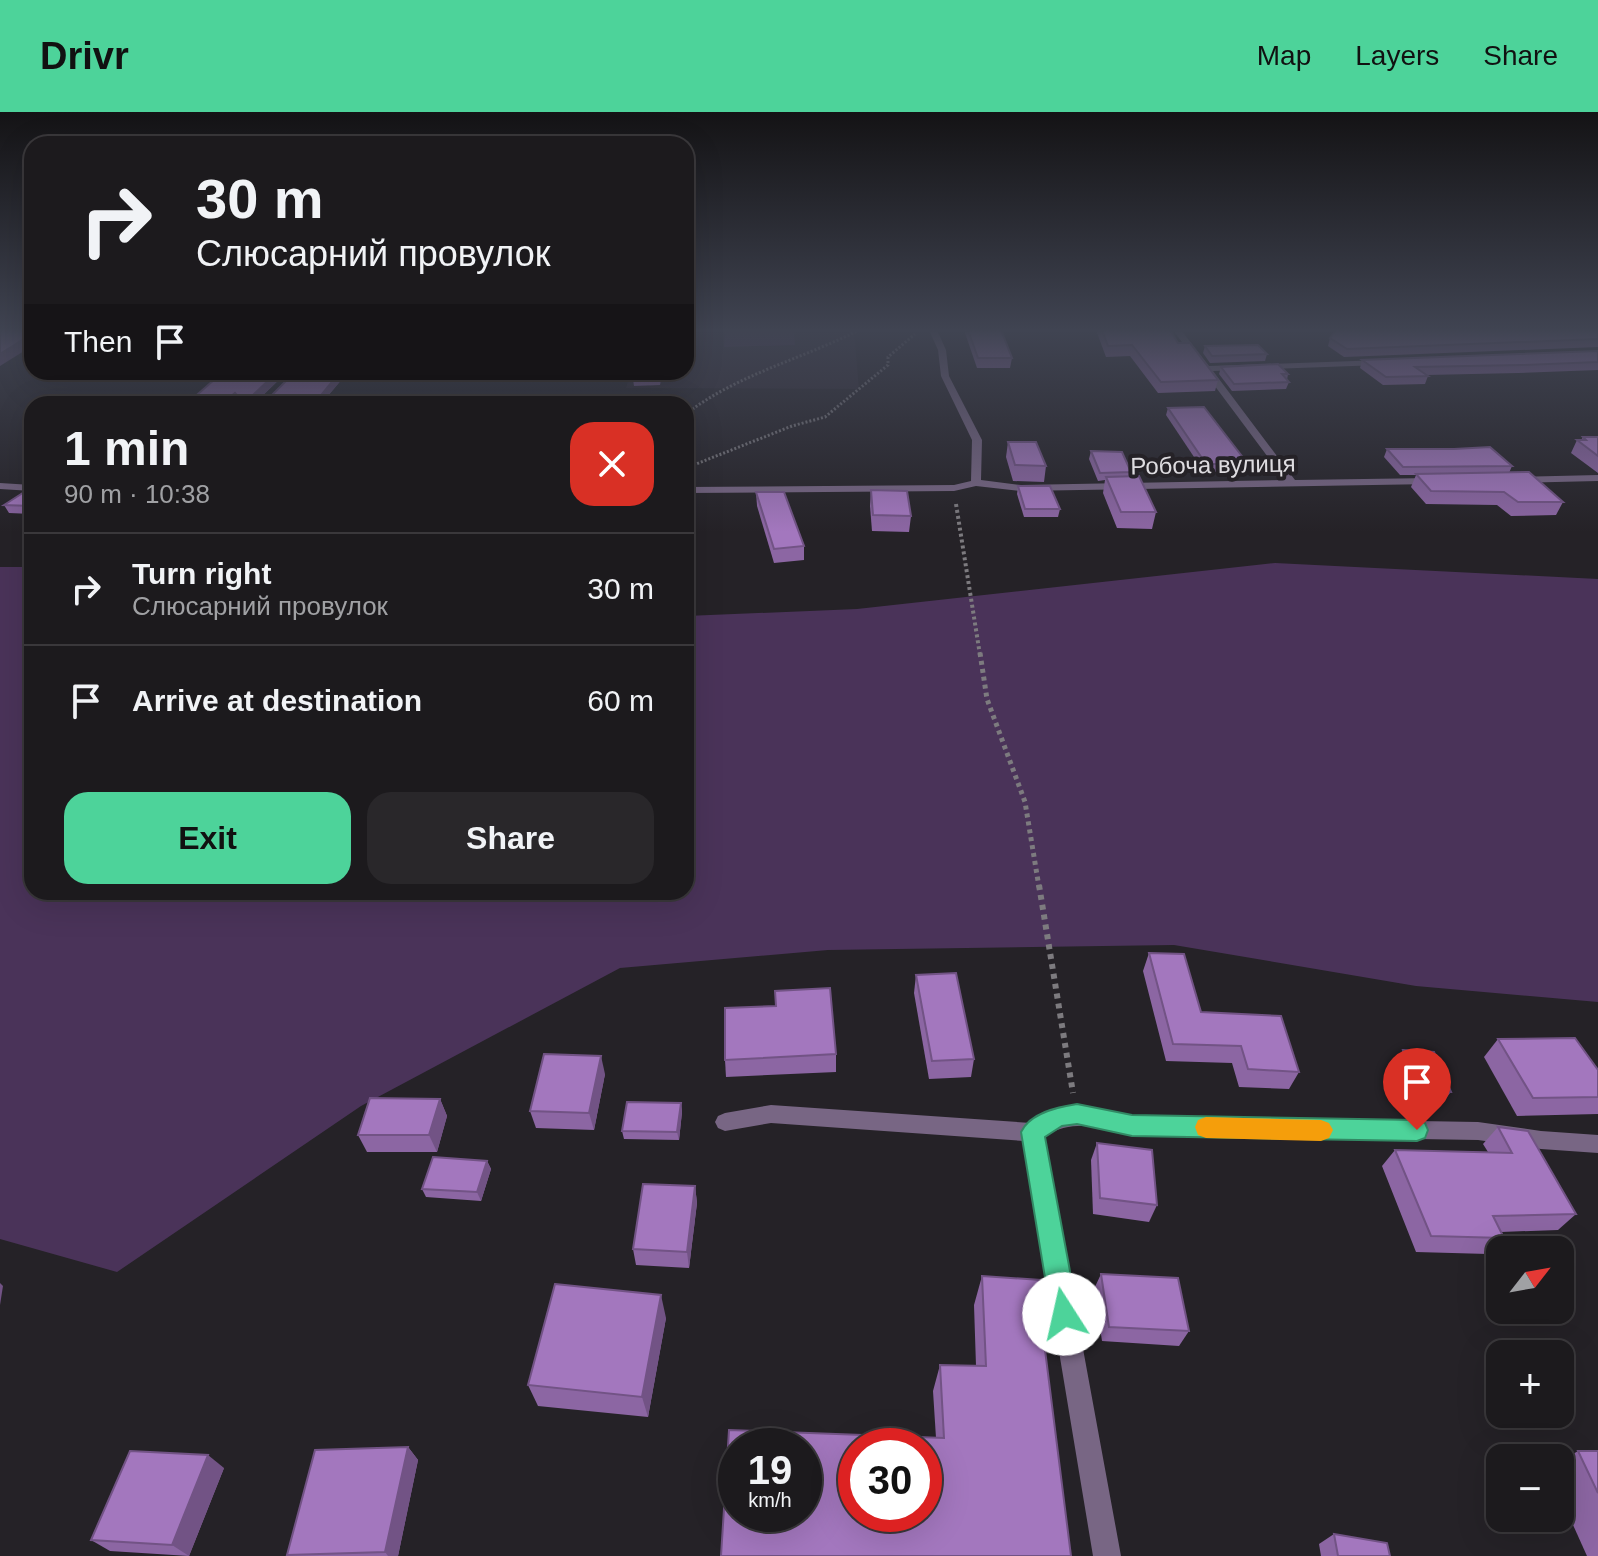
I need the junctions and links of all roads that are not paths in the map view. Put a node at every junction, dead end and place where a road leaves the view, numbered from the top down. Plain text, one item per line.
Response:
1 (957, 397) edge
2 (1227, 397) edge
3 (1598, 478) edge
4 (1506, 480) edge
5 (1445, 481) edge
6 (976, 483) junction
7 (1292, 483) junction
8 (0, 486) edge
9 (24, 488) edge
10 (694, 490) edge
11 (725, 1122) dead end
12 (1033, 1132) junction
13 (1598, 1144) edge
14 (1107, 1556) edge

1 - 6 street
2 - 7 street
3 - 4 street
5 - 7 street, Робоча вулиця
6 - 7 street, Робоча вулиця
6 - 10 street, Робоча вулиця
8 - 9 street
11 - 12 street
12 - 13 street
12 - 14 street

